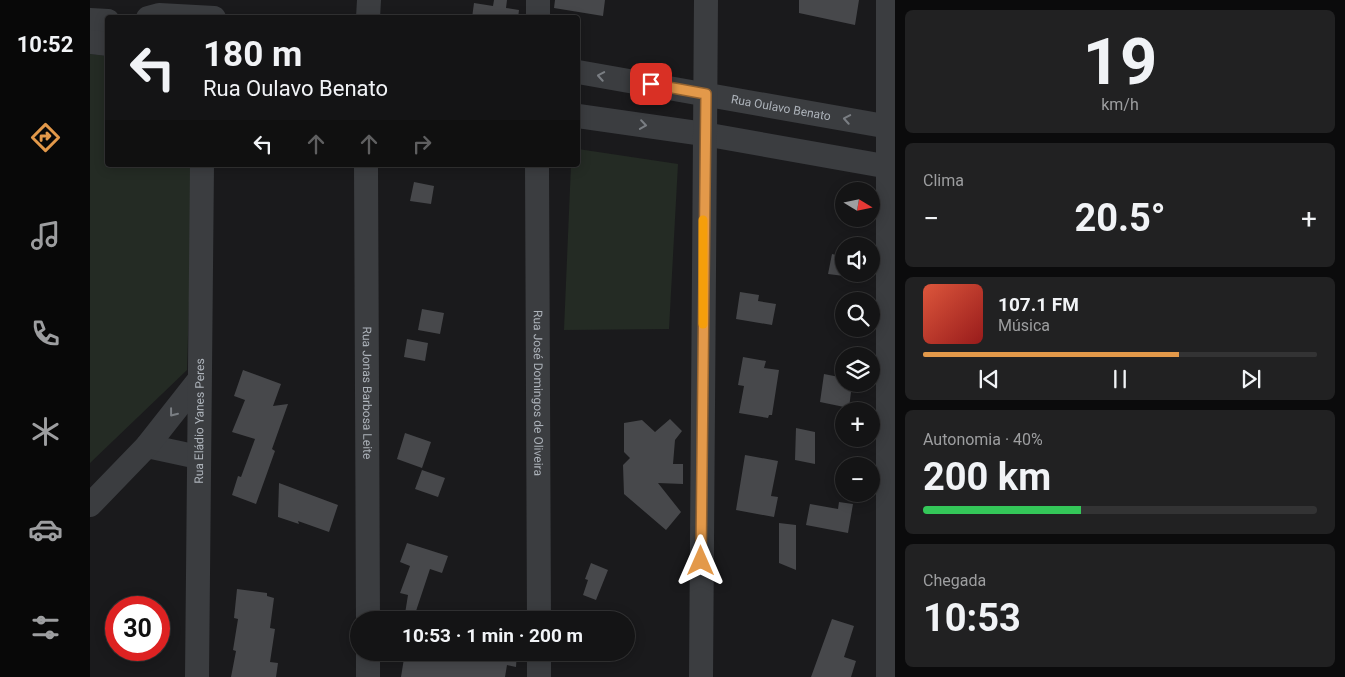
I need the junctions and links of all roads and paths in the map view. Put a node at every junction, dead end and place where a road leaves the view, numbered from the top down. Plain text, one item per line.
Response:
1 (368, 0) edge
2 (538, 0) edge
3 (706, 0) edge
4 (888, 0) edge
5 (207, 13) edge
6 (156, 15) edge
7 (368, 15) edge
8 (538, 15) edge
9 (90, 20) edge
10 (105, 21) edge
11 (90, 42) edge
12 (105, 44) edge
13 (580, 72) edge
14 (706, 94) junction
15 (580, 116) edge
16 (891, 127) edge
17 (704, 134) junction
18 (202, 167) edge
19 (366, 167) edge
20 (537, 167) edge
21 (891, 167) edge
22 (199, 380) junction
23 (147, 446) junction
24 (198, 457) junction
25 (90, 505) edge
26 (368, 611) edge
27 (539, 611) edge
28 (368, 661) edge
29 (539, 661) edge
30 (197, 677) edge
31 (368, 677) edge
32 (539, 677) edge
33 (701, 677) edge
34 (888, 677) edge

1 - 7 street
2 - 8 street
3 - 14 street
4 - 16 street
5 - 6 street
9 - 10 street
11 - 12 street
14 -> 13 street, Rua Oulavo Benato
16 -> 14 street, Rua Oulavo Benato
14 - 17 street
15 -> 17 street
16 - 21 street
17 - 21 street
17 - 33 street
18 - 22 street, Rua Eládio Yanes Peres
19 - 26 street, Rua Jonas Barbosa Leite
20 - 27 street, Rua José Domingos de Oliveira
21 - 34 street
22 -> 23 street
22 - 24 street, Rua Eládio Yanes Peres
23 - 24 street
23 - 25 street
24 - 30 street, Rua Eládio Yanes Peres
28 - 31 street
29 - 32 street

